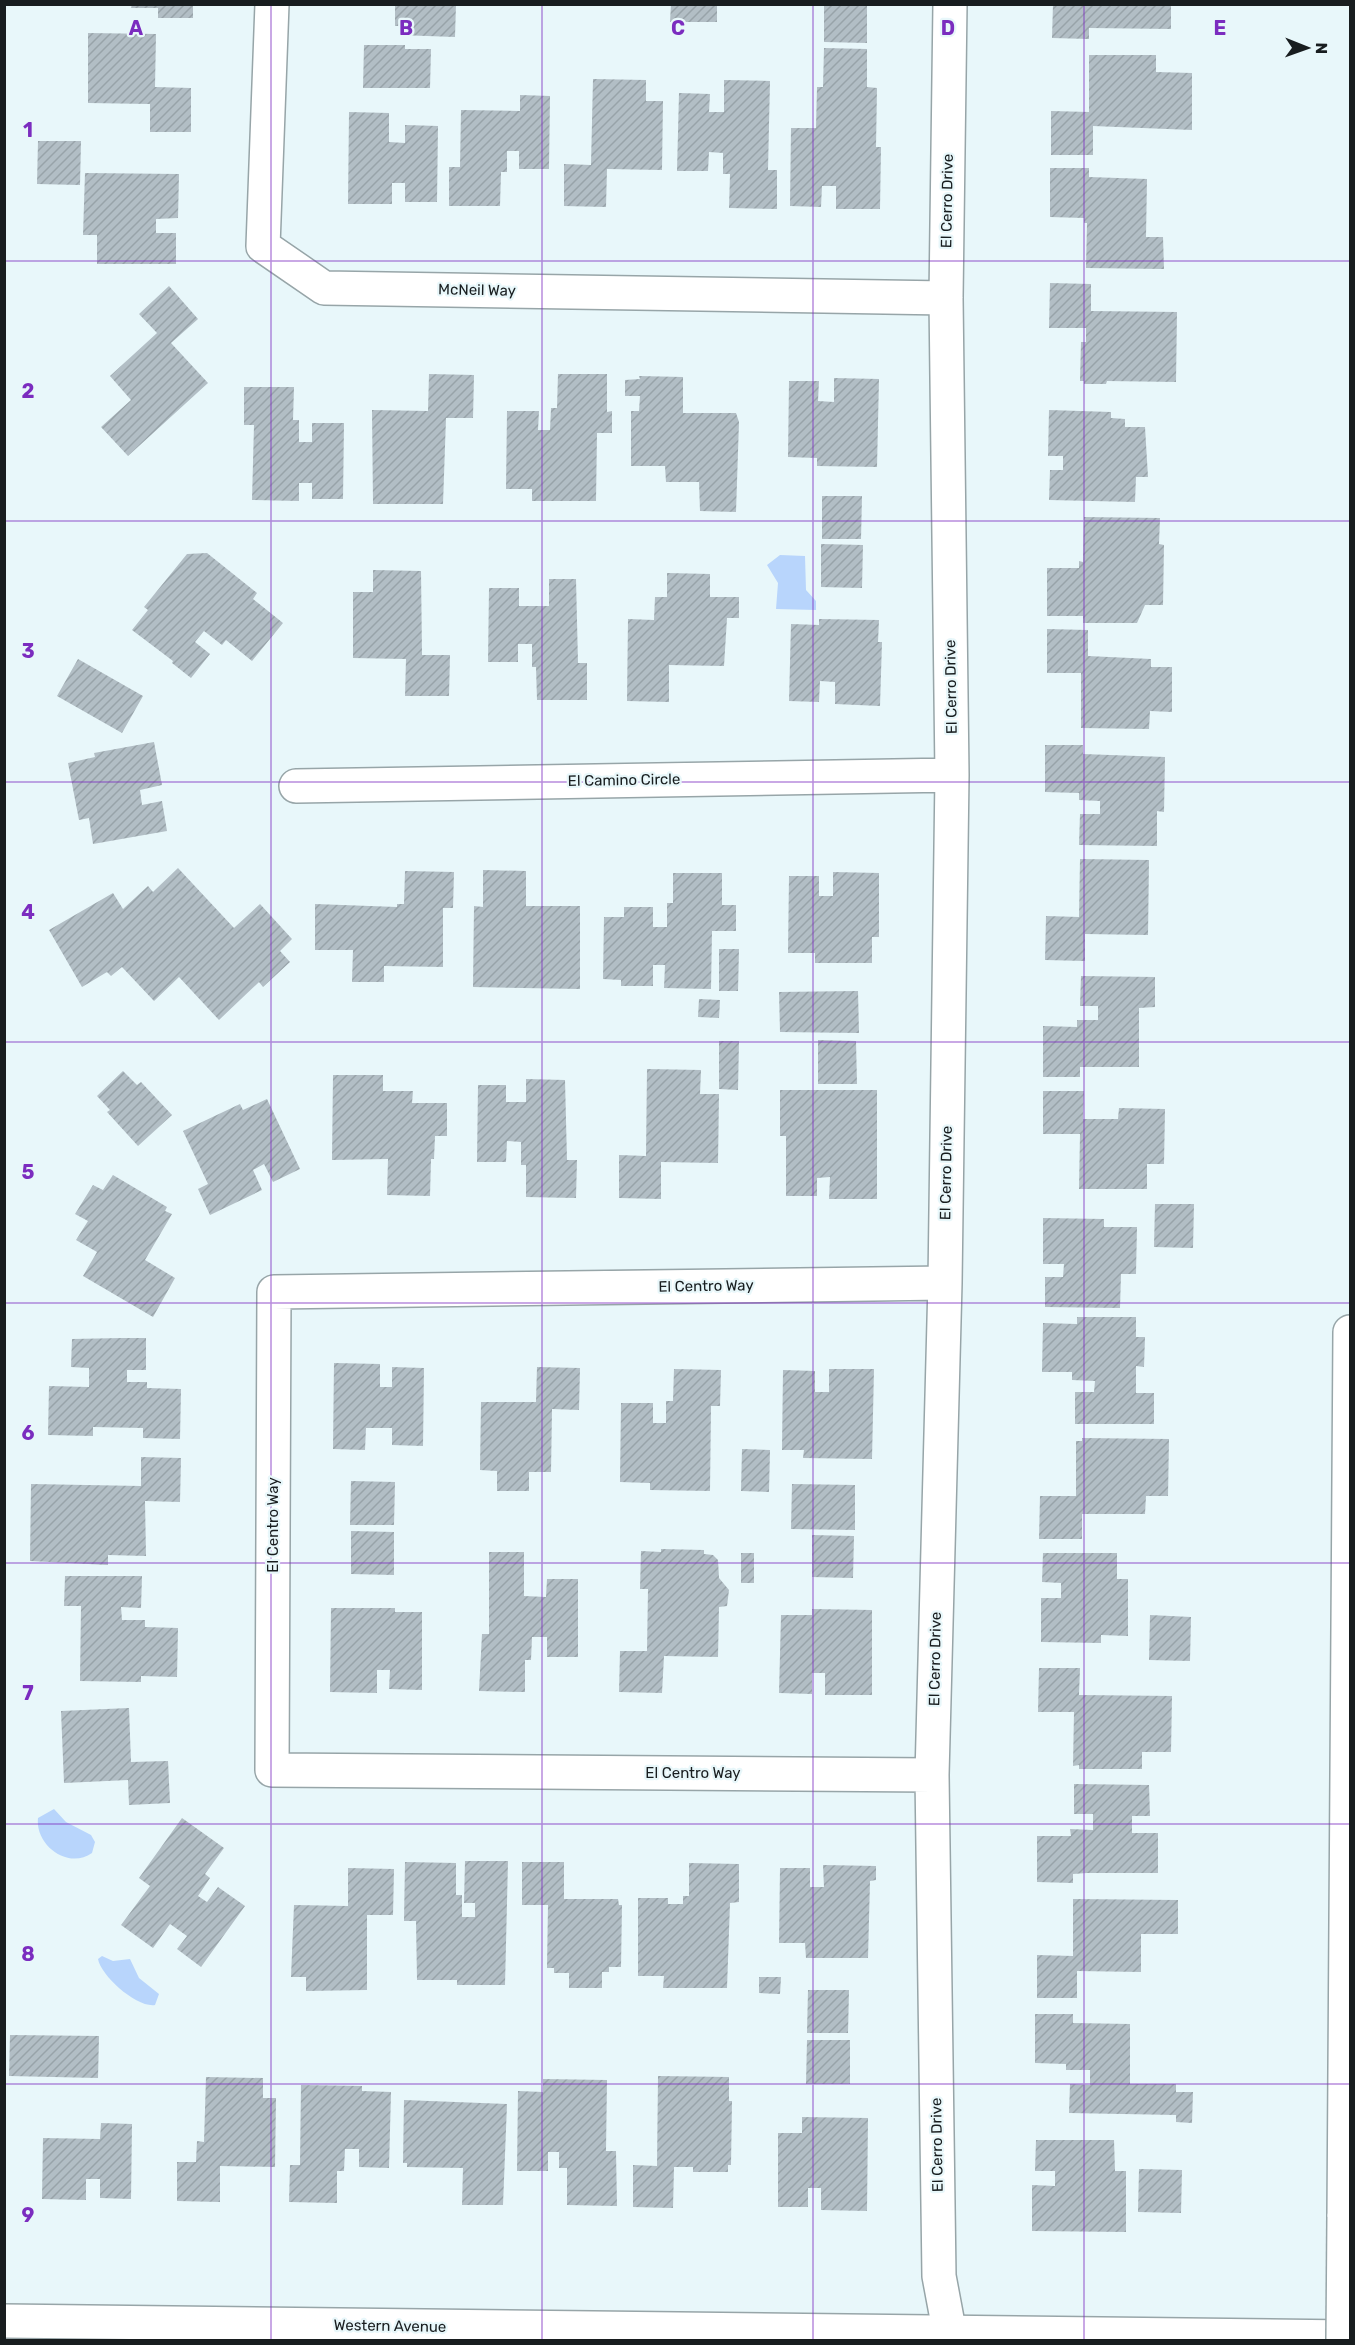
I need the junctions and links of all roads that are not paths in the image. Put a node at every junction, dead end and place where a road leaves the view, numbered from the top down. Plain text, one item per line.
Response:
1 (273, 4) edge
2 (950, 4) edge
3 (946, 298) junction
4 (952, 775) junction
5 (296, 786) dead end
6 (945, 1283) junction
7 (1350, 1332) edge
8 (932, 1775) junction
9 (4, 2321) edge
10 (427, 2333) edge
11 (950, 2336) edge
12 (1350, 2337) edge
13 (1343, 2340) edge

1 - 3 main road, McNeil Way
2 - 3 main road, El Cerro Drive
3 - 4 main road, El Cerro Drive
4 - 5 main road, El Camino Circle
4 - 6 main road, El Cerro Drive
6 - 8 main road, El Cerro Drive
6 - 8 main road, El Centro Way
7 - 13 main road, bridge
8 - 11 main road, El Cerro Drive
9 - 10 main road, Western Avenue
10 - 11 main road, Western Avenue
11 - 12 main road, Western Avenue

